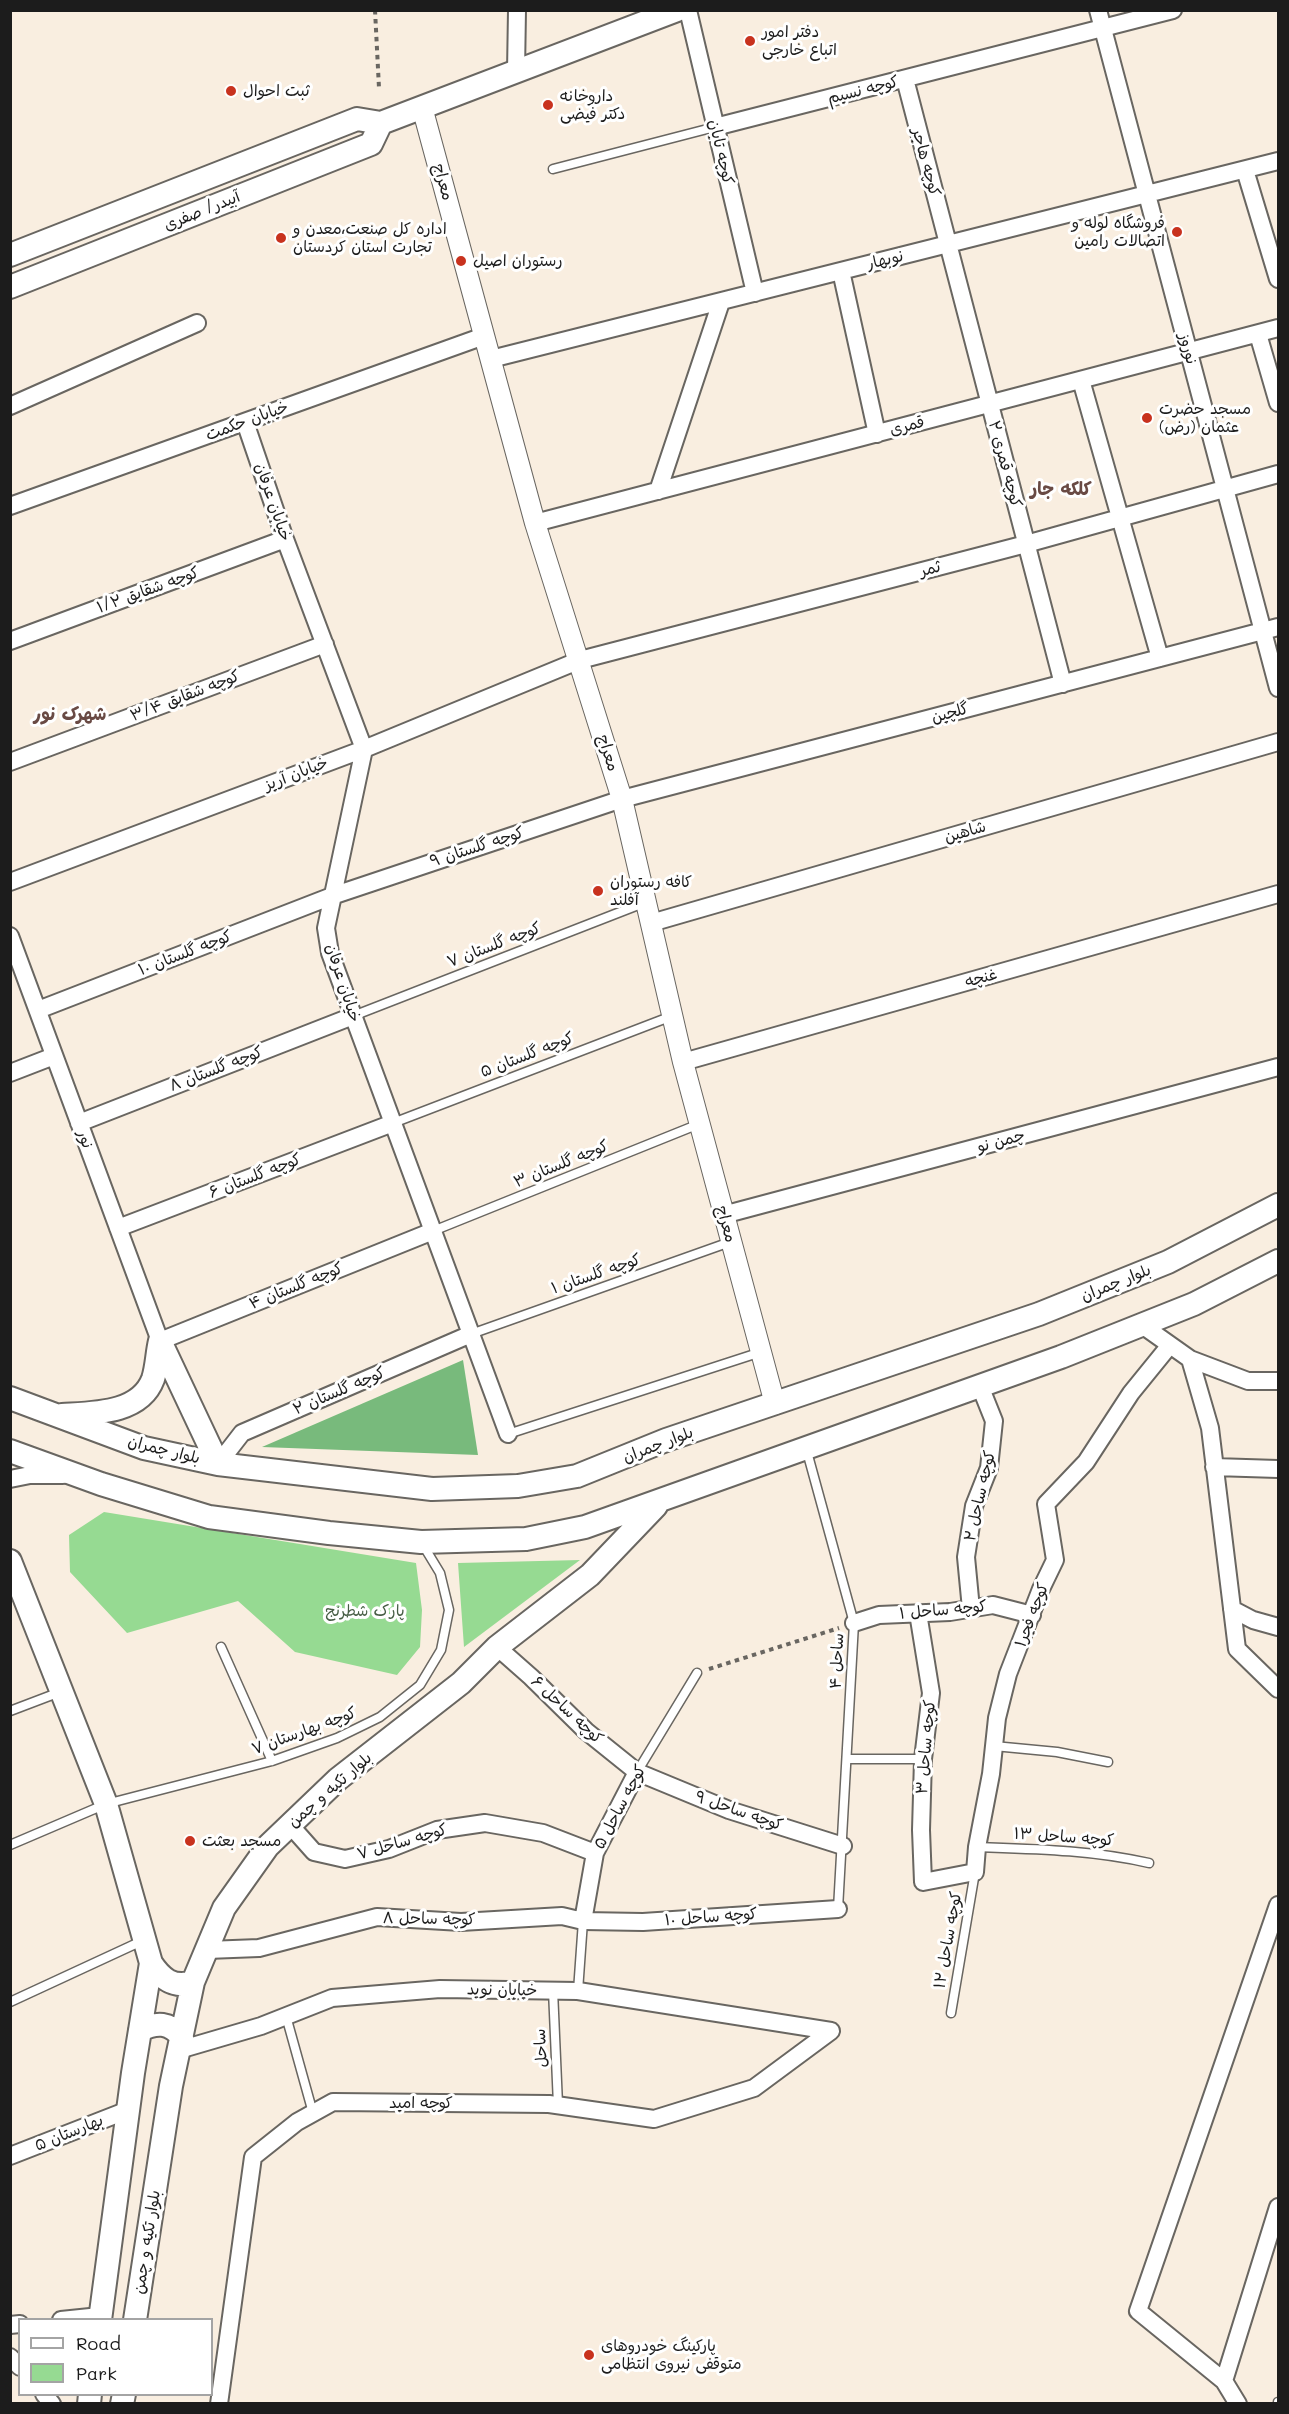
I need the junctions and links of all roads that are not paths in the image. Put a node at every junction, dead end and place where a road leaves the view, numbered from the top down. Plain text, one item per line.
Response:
1 (517, 10) edge
2 (677, 10) edge
3 (688, 10) edge
4 (1098, 10) edge
5 (1173, 10) edge
6 (1102, 29) junction
7 (516, 72) junction
8 (905, 79) junction
9 (422, 107) junction
10 (381, 123) junction
11 (715, 127) junction
12 (1278, 162) edge
13 (553, 169) dead end
14 (1245, 170) junction
15 (1147, 194) junction
16 (948, 244) junction
17 (10, 255) edge
18 (841, 272) junction
19 (1278, 279) edge
20 (10, 288) edge
21 (755, 293) junction
22 (721, 302) junction
23 (197, 323) dead end
24 (1278, 328) edge
25 (1258, 334) junction
26 (484, 336) junction
27 (1189, 352) junction
28 (491, 359) junction
29 (1081, 380) junction
30 (1278, 403) edge
31 (990, 404) junction
32 (10, 406) edge
33 (245, 422) junction
34 (877, 434) junction
35 (1278, 474) edge
36 (1226, 489) junction
37 (658, 491) junction
38 (10, 506) edge
39 (1121, 517) junction
40 (535, 523) junction
41 (285, 539) junction
42 (1026, 544) junction
43 (1271, 629) edge
44 (10, 641) edge
45 (325, 644) junction
46 (1160, 658) junction
47 (580, 660) junction
48 (1063, 684) junction
49 (1278, 688) edge
50 (1278, 742) edge
51 (363, 749) junction
52 (10, 762) edge
53 (622, 799) junction
54 (10, 882) edge
55 (1278, 894) edge
56 (332, 896) junction
57 (646, 902) junction
58 (651, 923) junction
59 (10, 936) edge
60 (38, 1010) junction
61 (353, 1016) junction
62 (673, 1016) junction
63 (54, 1056) junction
64 (683, 1062) junction
65 (1278, 1067) edge
66 (10, 1072) edge
67 (79, 1123) junction
68 (393, 1123) junction
69 (699, 1124) junction
70 (1278, 1205) edge
71 (723, 1215) junction
72 (118, 1228) junction
73 (433, 1231) junction
74 (731, 1242) junction
75 (1278, 1261) edge
76 (1142, 1325) junction
77 (471, 1334) junction
78 (160, 1341) junction
79 (1170, 1345) junction
80 (761, 1352) junction
81 (1190, 1359) junction
82 (1278, 1381) edge
83 (980, 1386) junction
84 (10, 1398) edge
85 (775, 1404) junction
86 (54, 1416) junction
87 (508, 1434) joint
88 (806, 1448) junction
89 (10, 1450) edge
90 (218, 1464) junction
91 (1214, 1467) junction
92 (1278, 1469) edge
93 (77, 1475) junction
94 (10, 1479) edge
95 (659, 1502) junction
96 (421, 1542) junction
97 (10, 1561) edge
98 (15, 1588) edge
99 (971, 1609) junction
100 (1232, 1609) junction
101 (918, 1613) junction
102 (1032, 1615) junction
103 (854, 1623) junction
104 (1278, 1627) edge
105 (221, 1647) dead end
106 (497, 1647) junction
107 (697, 1672) road end
108 (1278, 1689) edge
109 (61, 1692) junction
110 (10, 1712) edge
111 (994, 1746) junction
112 (847, 1759) junction
113 (923, 1760) junction
114 (272, 1761) junction
115 (1108, 1761) dead end
116 (637, 1772) junction
117 (106, 1804) junction
118 (290, 1825) junction
119 (10, 1845) edge
120 (843, 1846) junction
121 (976, 1847) junction
122 (595, 1853) junction
123 (1149, 1863) dead end
124 (975, 1872) junction
125 (1278, 1905) edge
126 (838, 1909) joint
127 (584, 1921) junction
128 (146, 1939) junction
129 (207, 1950) junction
130 (151, 1963) junction
131 (193, 1982) junction
132 (553, 1990) junction
133 (578, 1991) junction
134 (10, 2002) edge
135 (951, 2013) dead end
136 (286, 2016) junction
137 (140, 2030) junction
138 (831, 2031) joint
139 (181, 2043) junction
140 (558, 2105) junction
141 (128, 2110) junction
142 (313, 2113) junction
143 (10, 2156) edge
144 (1278, 2207) edge
145 (100, 2318) edge
146 (135, 2318) edge
147 (1224, 2381) junction
148 (219, 2403) edge
149 (1238, 2403) edge

1 - 7 street
2 - 7 main road, آبیدر/ صفری
3 - 11 street, کوچه تابان
4 - 6 street, نوروز
5 - 6 street, کوچه نسیم
6 - 8 street, کوچه نسیم
6 - 15 street, نوروز
7 - 9 main road, آبیدر/ صفری
8 - 11 street, کوچه نسیم
8 - 16 street, کوچه هاجر
9 - 10 main road, آبیدر/ صفری
9 - 26 street, معراج
10 - 17 main road, آبیدر/ صفری
10 - 20 main road, آبیدر/ صفری
11 - 13 lane, کوچه نسیم
11 - 21 street, کوچه تابان
12 - 14 street, نوبهار
14 - 15 street, نوبهار
14 - 19 street
15 - 16 street, نوبهار
15 - 27 street, نوروز
16 - 18 street, نوبهار
16 - 31 street, کوچه قمری ۲
18 - 21 street, نوبهار
18 - 34 street
21 - 22 street, نوبهار
22 - 28 street, نوبهار
22 - 37 street
23 - 32 street
24 - 25 street, قمری
25 - 27 street, قمری
25 - 30 street
26 - 28 street, معراج
26 - 33 street, خیابان حکمت
27 - 29 street, قمری
27 - 36 street, نوروز
28 - 40 street, معراج
29 - 31 street, قمری
29 - 39 street
31 - 34 street, قمری
31 - 42 street, کوچه قمری ۲
33 - 38 street, خیابان حکمت
33 - 41 street, خیابان عرفان
34 - 37 street, قمری
35 - 36 street, ثمر
36 - 39 street, ثمر
36 - 43 street, نوروز
37 - 40 street, قمری
39 - 42 street, ثمر
39 - 46 street
40 - 47 street, معراج
41 - 44 street, کوچه شقایق ۱/۲
41 - 45 street, خیابان عرفان
42 - 47 street, ثمر
42 - 48 street, کوچه قمری ۲
43 - 46 street, گلچین
43 - 49 street, نوروز
45 - 51 street, خیابان عرفان
45 - 52 street, کوچه شقایق ۳/۴
46 - 48 street, گلچین
47 - 51 street, خیابان آریز
47 - 53 street, معراج
48 - 53 street, گلچین
50 - 58 street, شاهین
51 - 54 street, خیابان آریز
51 - 56 street, خیابان عرفان
53 - 56 street, کوچه گلستان ۹
53 - 57 street, معراج
55 - 64 street, غنچه
56 - 60 street, کوچه گلستان ۱۰
56 - 61 street, خیابان عرفان
57 - 58 street, معراج
57 - 61 lane, کوچه گلستان ۷
58 - 62 street, معراج
59 - 60 street, نور
60 - 63 street, نور
61 - 67 street, کوچه گلستان ۸
61 - 68 street, خیابان عرفان
62 - 64 street, معراج
62 - 68 lane, کوچه گلستان ۵
63 - 66 street
63 - 67 street, نور
64 - 69 street, معراج
65 - 71 street, چمن نو
67 - 72 street, نور
68 - 72 street, کوچه گلستان ۶
68 - 73 street, خیابان عرفان
69 - 71 street, معراج
69 - 73 lane, کوچه گلستان ۳
70 - 85 main road, بلوار چمران
71 - 74 street, معراج
72 - 78 street, نور
73 - 77 street, خیابان عرفان
73 - 78 street, کوچه گلستان ۴
74 - 77 lane, کوچه گلستان ۱
74 - 80 street, معراج
75 - 76 main road
76 - 79 street
76 - 83 main road
77 - 87 street, خیابان عرفان
77 - 90 street, کوچه گلستان ۲
78 - 86 main road
78 - 90 main road
79 - 81 street
79 - 102 street, کوچه فجر۱
80 - 85 street, معراج
80 - 87 lane
81 - 82 street
81 - 91 street
83 - 88 main road
83 - 99 street, کوچه ساحل ۲
84 - 86 main road, بلوار چمران
85 - 90 main road, بلوار چمران
86 - 90 main road, بلوار چمران
88 - 95 main road
88 - 103 lane, ساحل ۴
89 - 93 main road
91 - 92 street
91 - 100 street
93 - 94 street
93 - 96 main road
95 - 96 main road
95 - 106 main road, بلوار تکیه و چمن
96 - 114 lane, کوچه بهارستان ۷
97 - 98 main road
98 - 109 main road
99 - 101 street, کوچه ساحل ۱
99 - 102 street, کوچه ساحل ۱
100 - 104 street
100 - 108 street
101 - 103 street, کوچه ساحل ۱
101 - 113 street, کوچه ساحل ۳
102 - 111 street, کوچه فجر۱
103 - 112 lane, ساحل ۴
105 - 114 lane
106 - 116 street, کوچه ساحل ۶
106 - 118 main road, بلوار تکیه و چمن
107 - 116 lane, کوچه ساحل ۵
109 - 110 lane
109 - 117 main road
111 - 115 lane
111 - 121 street, کوچه فجر۱
112 - 113 lane
112 - 120 lane, ساحل ۴
113 - 124 street, کوچه ساحل ۳
114 - 117 lane, کوچه بهارستان ۷
116 - 120 street, کوچه ساحل ۹
116 - 122 street, کوچه ساحل ۵
117 - 119 lane, کوچه بهارستان ۷
117 - 128 main road
118 - 122 street, کوچه ساحل ۷
118 - 129 main road, بلوار تکیه و چمن
120 - 126 lane, ساحل ۴
121 - 123 lane, کوچه ساحل ۱۳
121 - 124 street, کوچه فجر۱
122 - 127 street, کوچه ساحل ۵
124 - 135 lane, کوچه ساحل ۱۲
125 - 147 street
126 - 127 street, کوچه ساحل ۱۰
127 - 129 street, کوچه ساحل ۸
127 - 133 lane, کوچه ساحل ۵
128 - 130 main road
128 - 134 lane
129 - 131 main road, بلوار تکیه و چمن
130 - 131 main road
130 - 137 main road
131 - 139 main road, بلوار تکیه و چمن
132 - 133 street, خیابان نوید
132 - 136 street, خیابان نوید
132 - 140 lane, ساحل
133 - 138 street, خیابان نوید
136 - 139 street, خیابان نوید
136 - 142 lane
137 - 139 main road
137 - 141 main road
138 - 140 street, کوچه امید
139 - 146 main road, بلوار تکیه و چمن
140 - 142 street, کوچه امید
141 - 143 street, بهارستان ۵
141 - 145 main road
142 - 148 street, کوچه امید
144 - 147 street
147 - 149 street

